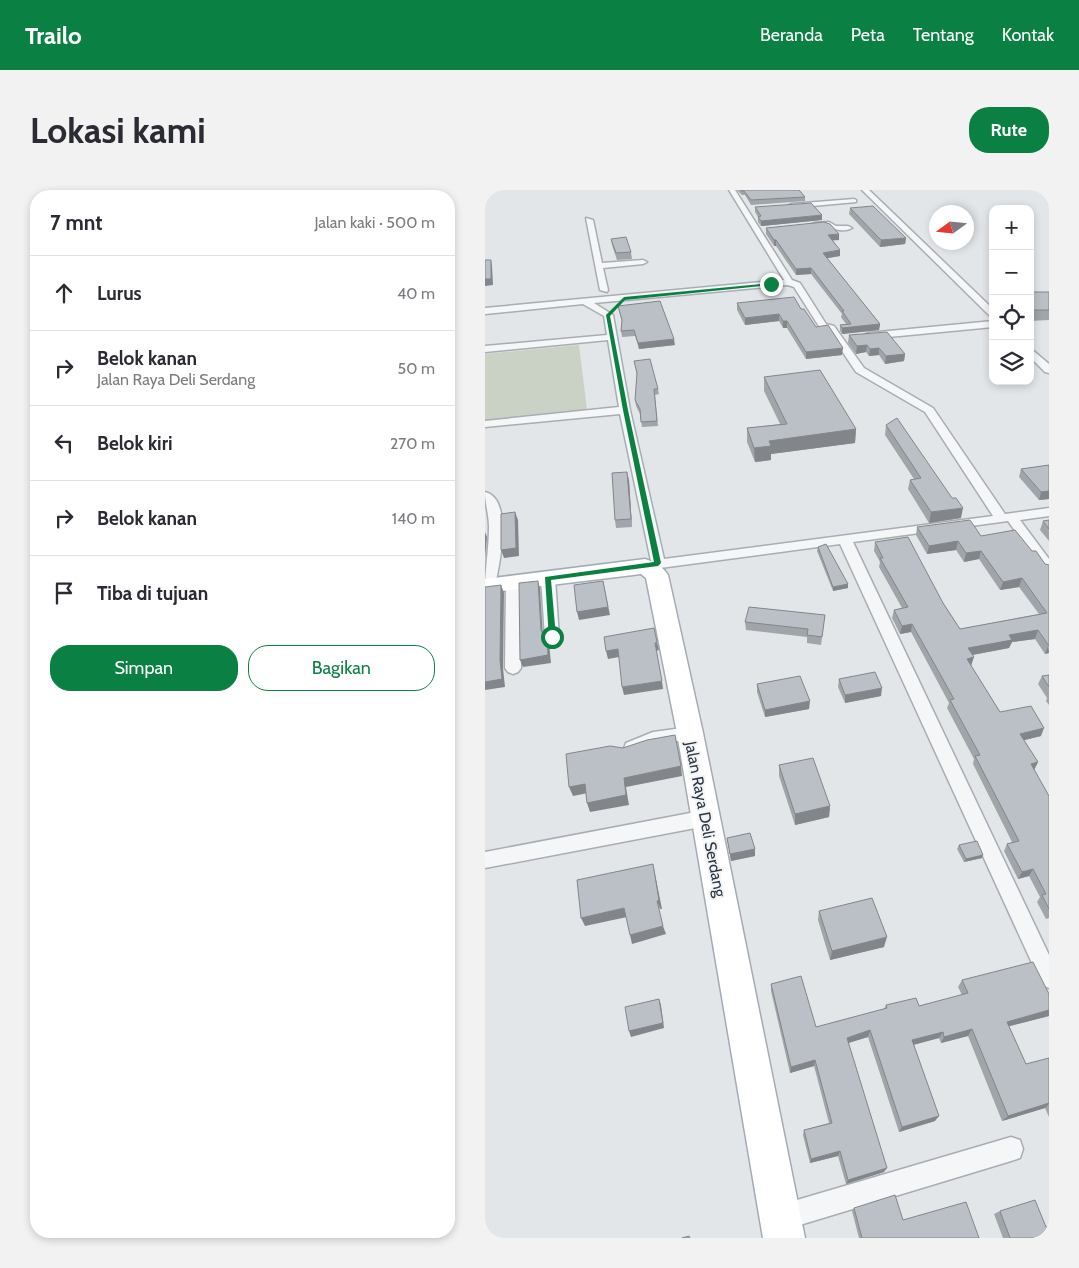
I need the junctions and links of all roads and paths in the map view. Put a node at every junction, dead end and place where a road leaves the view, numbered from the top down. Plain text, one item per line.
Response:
1 (732, 190) edge
2 (865, 190) edge
3 (854, 201) dead end
4 (781, 206) edge
5 (589, 220) dead end
6 (805, 226) edge
7 (848, 228) dead end
8 (766, 229) edge
9 (757, 230) junction
10 (643, 262) dead end
11 (599, 266) junction
12 (789, 282) junction
13 (604, 290) junction
14 (624, 298) junction
15 (588, 302) junction
16 (989, 310) edge
17 (485, 311) edge
18 (608, 315) junction
19 (989, 324) edge
20 (612, 337) junction
21 (848, 338) junction
22 (485, 349) edge
23 (1034, 356) edge
24 (1049, 370) edge
25 (625, 410) junction
26 (485, 424) edge
27 (485, 496) edge
28 (1049, 512) edge
29 (1007, 518) junction
30 (844, 538) junction
31 (651, 564) junction
32 (1049, 568) edge
33 (547, 578) junction
34 (495, 585) edge
35 (552, 637) dead end
36 (513, 668) dead end
37 (690, 733) junction
38 (620, 750) edge
39 (705, 818) junction
40 (485, 860) edge
41 (1049, 978) edge
42 (1011, 1149) dead end
43 (782, 1228) edge

1 - 9 street
2 - 16 street
3 - 4 street
5 - 11 street
6 - 7 street
8 - 9 street
9 - 12 street
10 - 11 street
11 - 13 street
12 - 14 street
12 - 21 street
13 - 14 street
13 - 15 street
14 - 15 street
14 - 18 street
15 - 17 street
15 - 18 street
18 - 20 street
19 - 21 street
20 - 22 street
20 - 25 street
21 - 29 street
23 - 24 street
25 - 26 street
25 - 31 street
27 - 34 street
28 - 29 street
29 - 30 street
29 - 32 street
30 - 31 street
30 - 41 street
31 - 33 main road
31 - 37 main road, Jalan Raya Deli Serdang
33 - 34 main road
33 - 35 street
34 - 36 street
37 - 38 street
37 - 39 main road, Jalan Raya Deli Serdang
39 - 40 street
39 - 43 main road, Jalan Raya Deli Serdang
42 - 43 street

